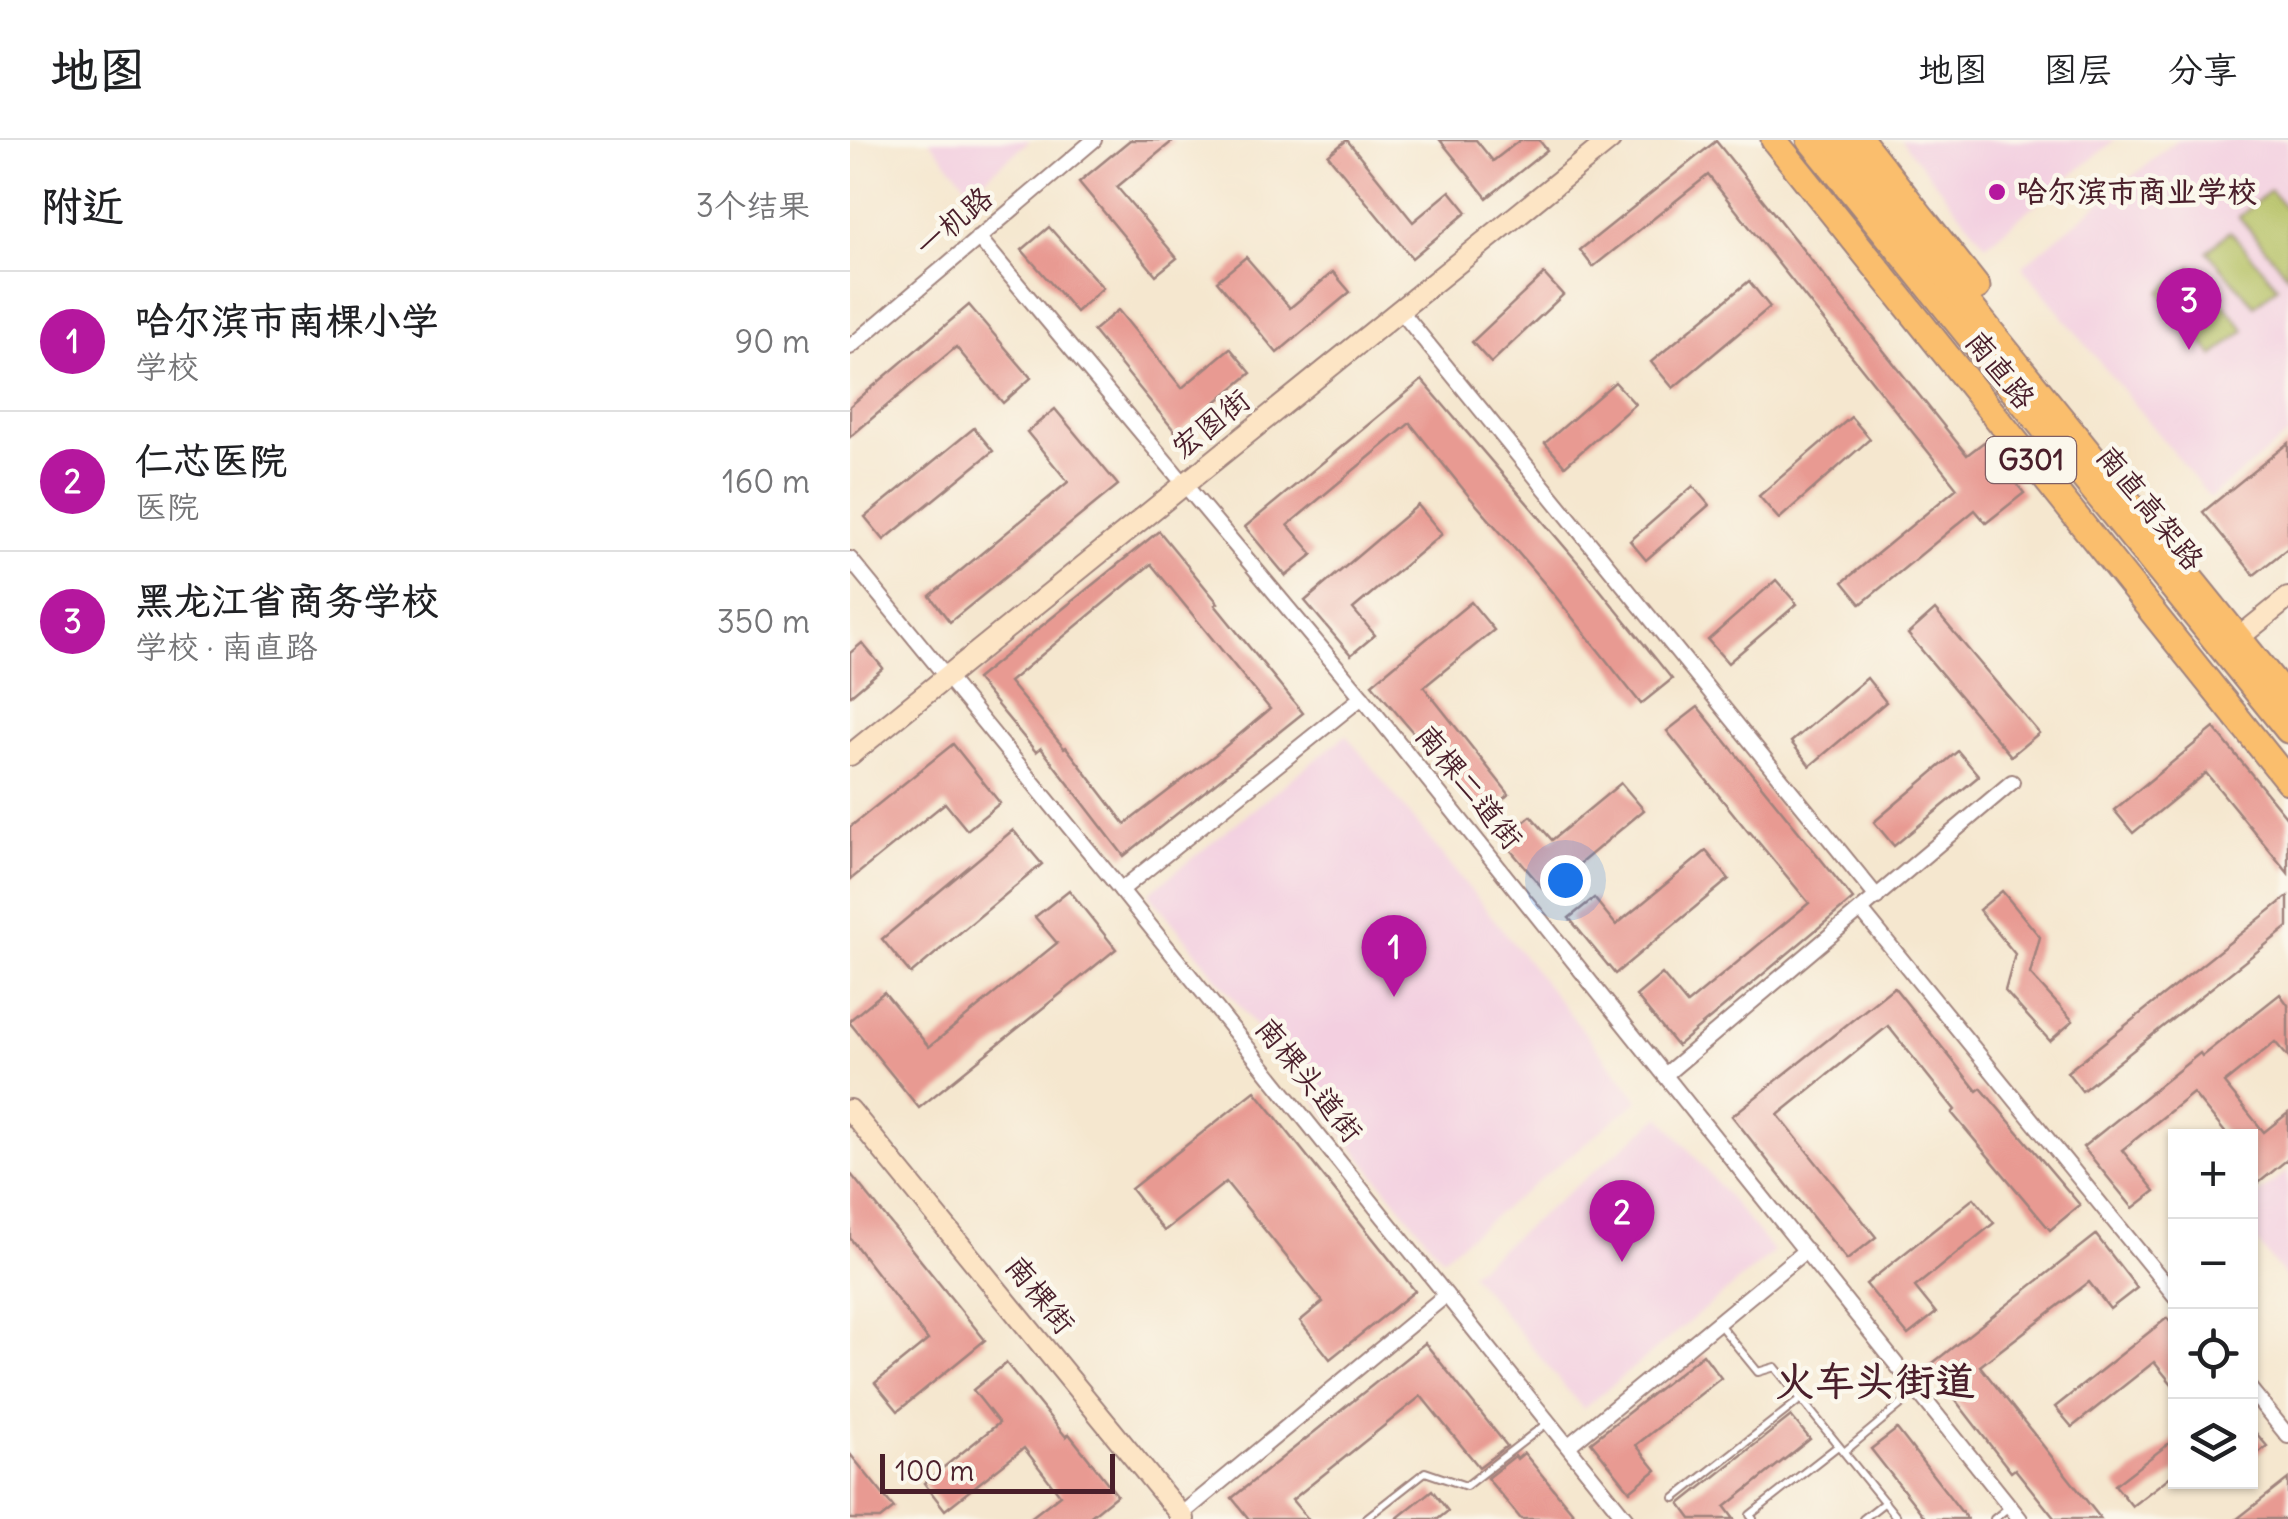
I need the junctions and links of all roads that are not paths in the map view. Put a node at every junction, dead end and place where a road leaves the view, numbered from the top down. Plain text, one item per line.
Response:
1 (1094, 140) edge
2 (1610, 140) edge
3 (1774, 140) edge
4 (1810, 140) edge
5 (1836, 140) edge
6 (1861, 140) edge
7 (978, 237) junction
8 (1400, 310) junction
9 (850, 347) edge
10 (1186, 484) junction
11 (850, 559) edge
12 (2288, 598) edge
13 (2247, 631) junction
14 (946, 677) junction
15 (2288, 679) edge
16 (1362, 697) junction
17 (2288, 699) edge
18 (2288, 730) edge
19 (850, 755) edge
20 (2288, 780) edge
21 (2012, 782) dead end
22 (1120, 890) junction
23 (1877, 897) junction
24 (1861, 910) junction
25 (1666, 1075) junction
26 (850, 1110) edge
27 (1806, 1250) junction
28 (2168, 1287) edge
29 (1446, 1295) junction
30 (1718, 1323) junction
31 (1918, 1390) junction
32 (1800, 1399) junction
33 (2258, 1399) edge
34 (1548, 1422) junction
35 (2288, 1436) edge
36 (1568, 1446) junction
37 (1841, 1449) junction
38 (1675, 1498) dead end
39 (1884, 1502) junction
40 (2010, 1506) junction
41 (1176, 1518) edge
42 (1366, 1519) edge
43 (1626, 1519) edge
44 (1753, 1519) edge
45 (1863, 1519) edge
46 (1898, 1519) edge
47 (1994, 1519) edge
48 (2020, 1519) edge

1 - 7 street, 一机路
2 - 8 street, 宏图街
3 - 20 highway, 南直路 / G301
4 - 18 highway, 南直高架路
5 - 17 highway, 南直高架路
6 - 13 highway, 南直路 / G301
7 - 9 street, 一机路
7 - 10 street, 南棵二道街
8 - 10 street, 宏图街
8 - 23 street
10 - 14 street, 宏图街
10 - 16 street, 南棵二道街
11 - 14 street, 南棵头道街
12 - 13 street
13 - 15 highway, 南直路 / G301
14 - 19 street, 宏图街
14 - 22 street, 南棵头道街
16 - 22 street
16 - 25 street, 南棵二道街
21 - 23 street
22 - 29 street, 南棵头道街
23 - 24 street
24 - 25 street
24 - 28 street
25 - 27 street, 南棵二道街
26 - 41 street, 南棵街
27 - 30 street
27 - 31 street, 南棵二道街
29 - 34 street, 南棵头道街
29 - 41 street
30 - 32 lane
30 - 36 street
31 - 37 lane
31 - 40 street, 南棵二道街
32 - 37 lane
32 - 38 lane
33 - 35 street
34 - 36 street, 南棵头道街
34 - 42 lane
36 - 43 street, 南棵头道街
37 - 39 lane
37 - 44 lane
39 - 45 lane
39 - 46 lane
40 - 47 lane
40 - 48 street, 南棵二道街

